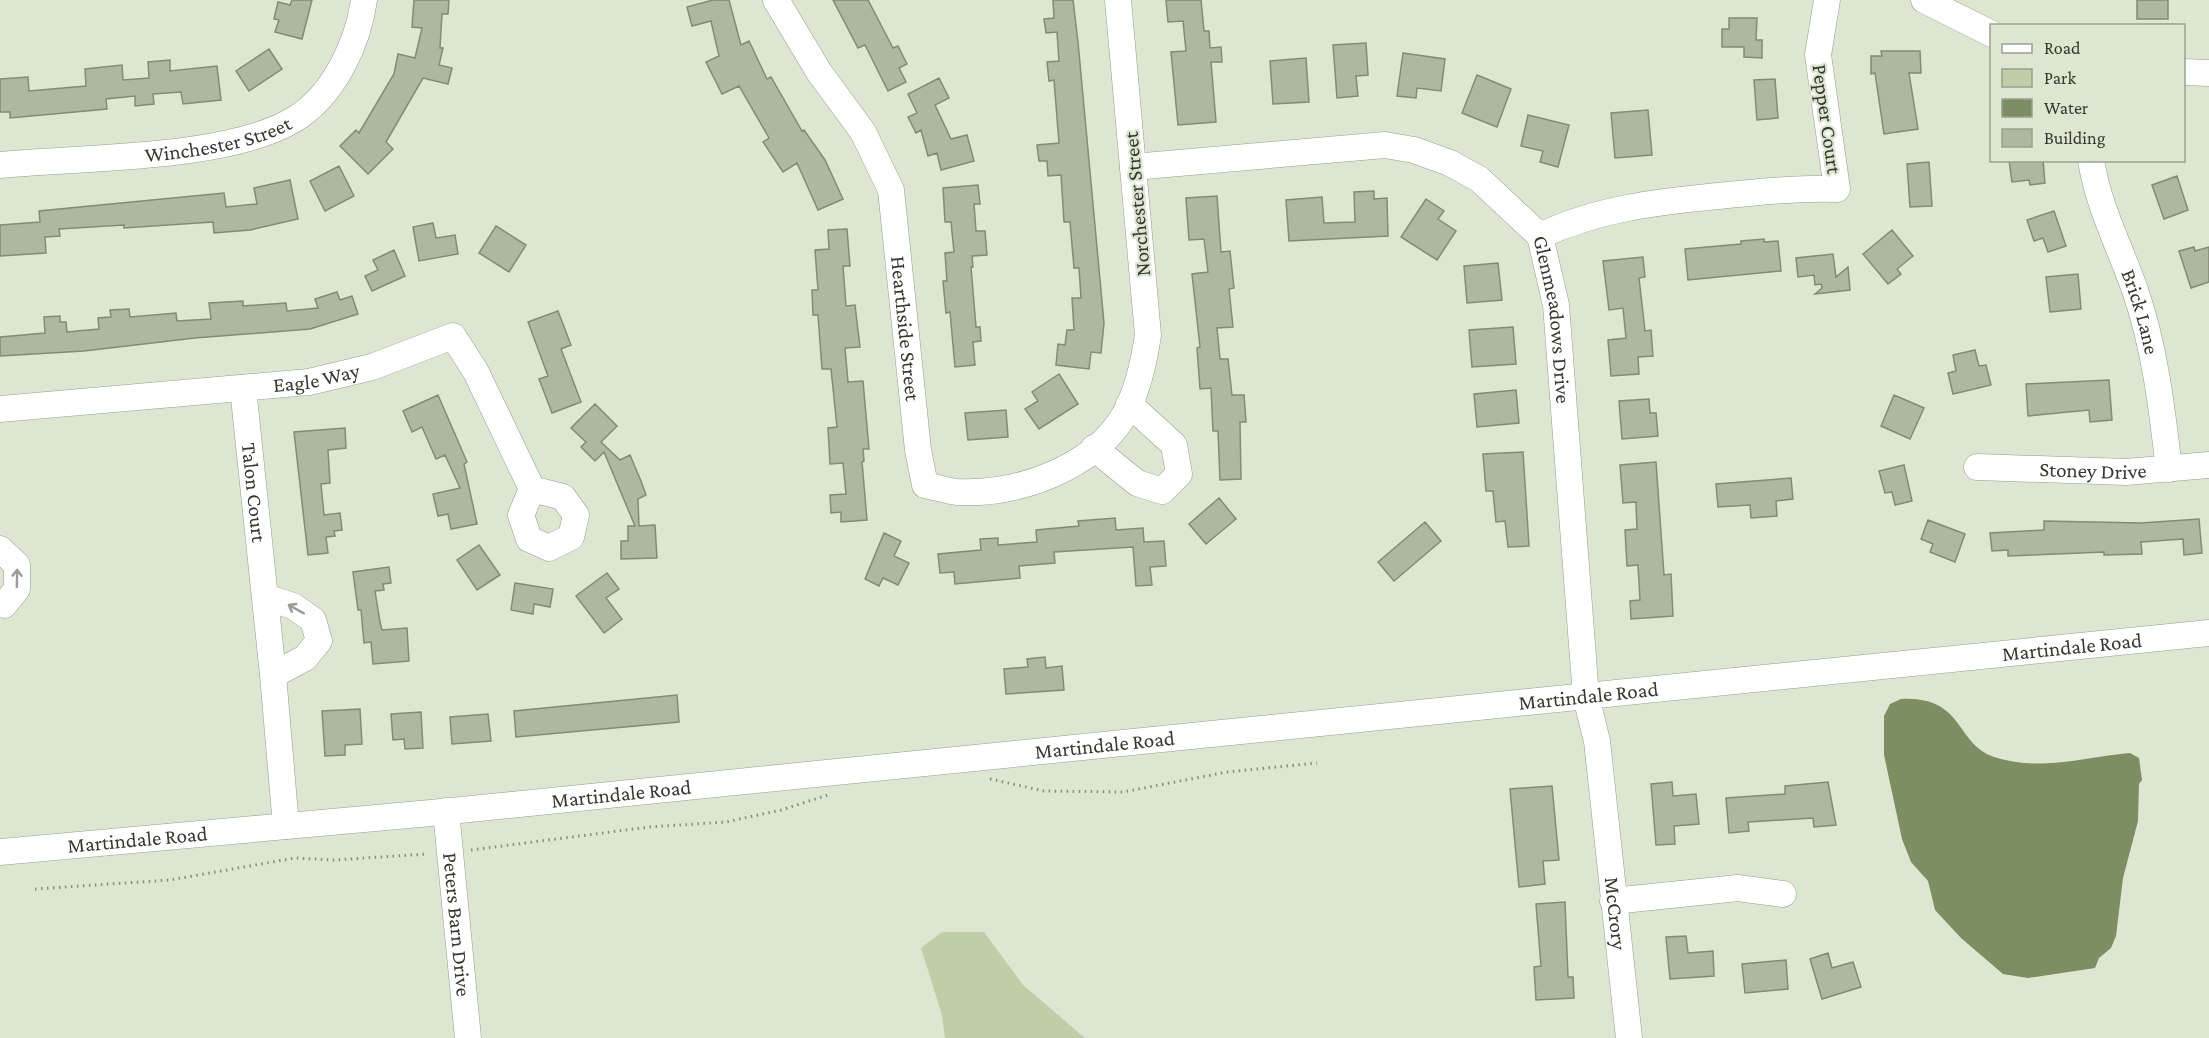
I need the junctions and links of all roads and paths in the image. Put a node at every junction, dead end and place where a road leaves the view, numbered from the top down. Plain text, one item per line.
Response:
1 (364, 0) edge
2 (776, 0) edge
3 (1118, 0) edge
4 (1827, 0) edge
5 (1937, 3) edge
6 (1990, 33) edge
7 (2185, 72) edge
8 (2209, 73) edge
9 (2092, 162) edge
10 (0, 165) edge
11 (1133, 167) junction
12 (1540, 236) junction
13 (243, 388) junction
14 (1129, 404) junction
15 (0, 409) edge
16 (1102, 440) junction
17 (2209, 465) edge
18 (1977, 467) dead end
19 (2169, 469) junction
20 (532, 489) dead end
21 (0, 549) edge
22 (265, 597) junction
23 (0, 604) edge
24 (2209, 633) edge
25 (273, 675) junction
26 (1586, 697) junction
27 (1317, 763) dead end
28 (979, 780) dead end
29 (1601, 790) joint
30 (832, 794) dead end
31 (446, 811) junction
32 (286, 826) junction
33 (0, 852) edge
34 (449, 852) junction
35 (35, 889) dead end
36 (1783, 894) dead end
37 (1612, 901) junction
38 (468, 1038) edge
39 (1629, 1038) edge

1 - 10 street, Winchester Street
2 - 16 street, Hearthside Street
3 - 11 street, Norchester Street
4 - 12 street, Pepper Court
5 - 6 street
7 - 8 street
9 - 19 street, Brick Lane
11 - 12 street, Glenmeadows Drive
11 - 14 street, Norchester Street
12 - 26 street, Glenmeadows Drive
13 - 15 street, Eagle Way
13 - 20 street, Eagle Way
13 - 22 street, Talon Court
14 - 16 street, Norchester Street
14 - 16 street
17 - 19 street, Stoney Drive
18 - 19 street, Stoney Drive
23 -> 21 street
22 - 25 street, Talon Court
25 -> 22 street
24 - 26 street, Martindale Road
25 - 32 street, Talon Court
26 - 29 street, Glenmeadows Drive
26 - 31 street, Martindale Road
27 - 28 path
29 - 37 street, McCrory
30 - 34 path
31 - 32 street, Martindale Road
31 - 34 street, Peters Barn Drive
32 - 33 street, Martindale Road
34 - 35 path
34 - 38 street, Peters Barn Drive
36 - 37 street
37 - 39 street, McCrory

